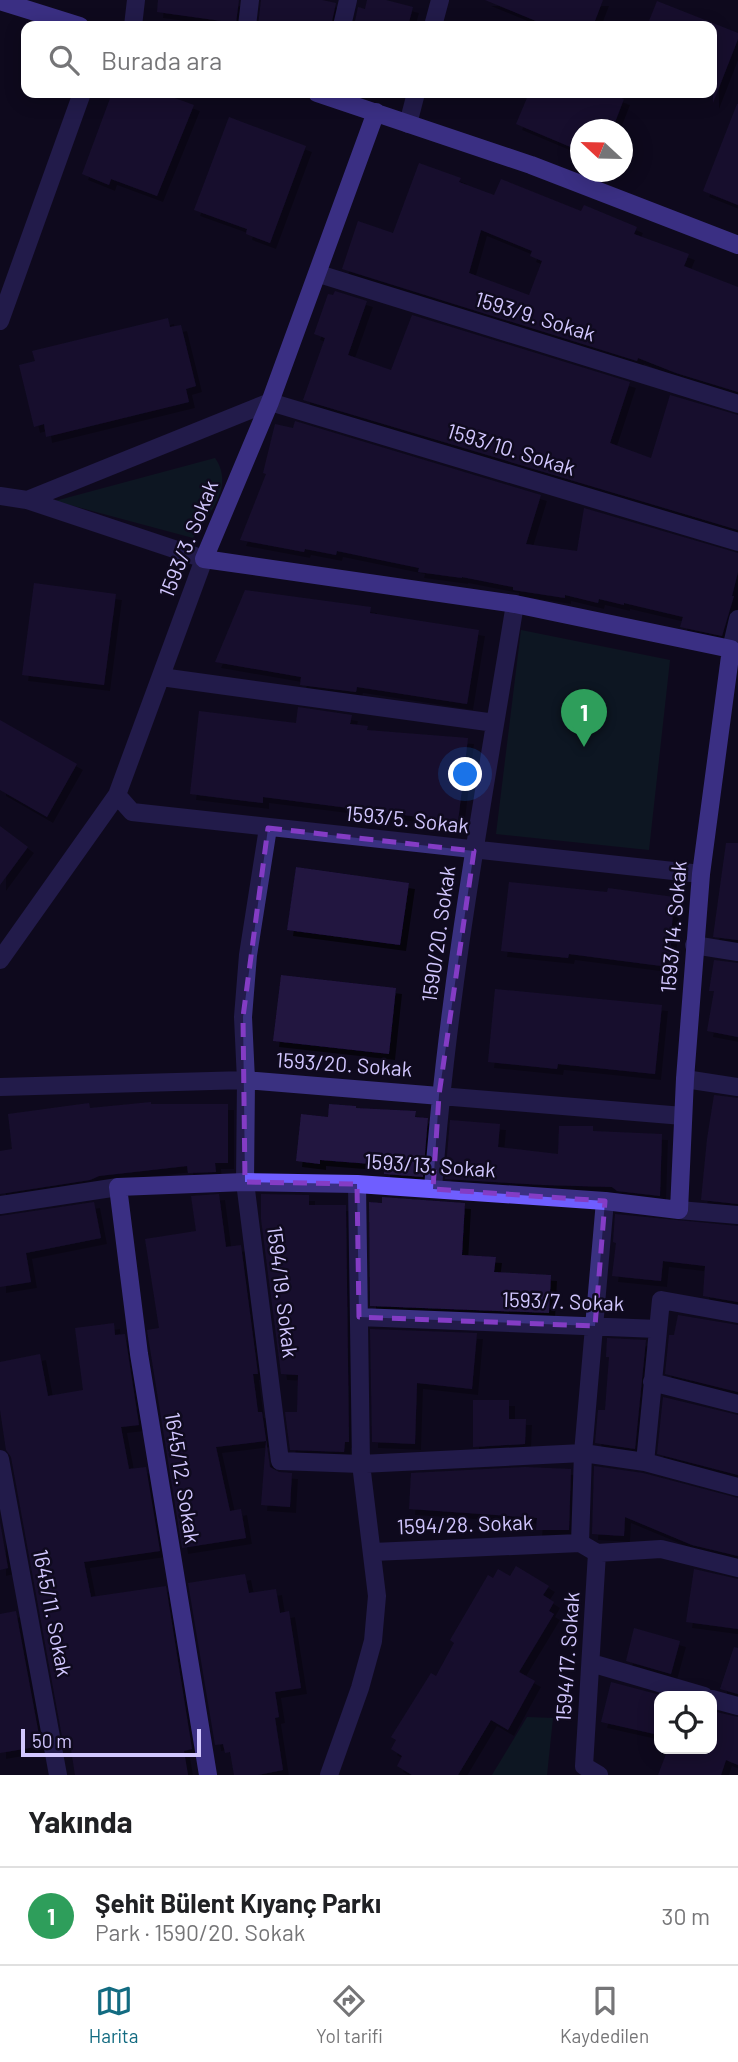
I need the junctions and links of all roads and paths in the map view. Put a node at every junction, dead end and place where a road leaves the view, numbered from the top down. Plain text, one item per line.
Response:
1 (136, 0) edge
2 (250, 0) edge
3 (348, 0) edge
4 (440, 0) edge
5 (11, 3) edge
6 (65, 21) edge
7 (134, 21) edge
8 (248, 21) edge
9 (343, 21) edge
10 (434, 21) edge
11 (80, 98) edge
12 (336, 98) edge
13 (415, 98) edge
14 (376, 112) junction
15 (408, 124) junction
16 (738, 245) edge
17 (319, 274) junction
18 (0, 321) edge
19 (270, 402) junction
20 (738, 404) edge
21 (0, 496) edge
22 (27, 500) junction
23 (738, 542) edge
24 (205, 559) junction
25 (515, 604) junction
26 (738, 619) edge
27 (734, 650) edge
28 (161, 677) junction
29 (495, 723) junction
30 (117, 795) junction
31 (268, 828) junction
32 (474, 850) junction
33 (701, 874) junction
34 (694, 945) junction
35 (738, 951) edge
36 (0, 960) edge
37 (685, 1079) junction
38 (246, 1080) junction
39 (0, 1087) edge
40 (738, 1087) edge
41 (439, 1095) junction
42 (683, 1116) junction
43 (245, 1182) junction
44 (358, 1184) junction
45 (118, 1187) junction
46 (433, 1189) junction
47 (605, 1201) junction
48 (0, 1205) edge
49 (678, 1210) junction
50 (738, 1215) edge
51 (738, 1314) edge
52 (359, 1317) junction
53 (595, 1326) junction
54 (658, 1329) junction
55 (652, 1382) junction
56 (738, 1404) edge
57 (583, 1453) junction
58 (0, 1459) edge
59 (645, 1462) junction
60 (361, 1464) junction
61 (738, 1487) edge
62 (580, 1544) junction
63 (373, 1552) junction
64 (597, 1553) junction
65 (738, 1568) edge
66 (591, 1663) junction
67 (687, 1691) edge
68 (717, 1700) edge
69 (738, 1706) edge
70 (589, 1772) edge
71 (58, 1775) edge
72 (208, 1775) edge
73 (329, 1775) edge

1 - 7 street
2 - 8 street
3 - 9 street
4 - 10 street
5 - 6 street
11 - 18 street
12 - 14 street
13 - 15 street
14 - 15 street
14 - 17 street, 1593/3. Sokak
15 - 16 street
17 - 19 street, 1593/3. Sokak
17 - 20 street, 1593/9. Sokak
19 - 22 street
19 - 23 street, 1593/10. Sokak
19 - 24 street, 1593/3. Sokak
21 - 22 street
22 - 24 street
24 - 25 street
24 - 28 street, 1593/3. Sokak
25 - 27 street
25 - 29 street, 1590/20. Sokak
26 - 27 street
27 - 33 street, 1593/14. Sokak
28 - 29 street
28 - 30 street, 1593/3. Sokak
29 - 32 street, 1590/20. Sokak
30 - 31 street, 1593/5. Sokak
30 - 36 street, 1593/3. Sokak
31 - 32 street, 1593/5. Sokak
31 - 38 street, 1594/19. Sokak
32 - 33 street, 1593/5. Sokak
32 - 41 street, 1590/20. Sokak
33 - 34 street, 1593/14. Sokak
34 - 35 street
34 - 37 street, 1593/14. Sokak
37 - 40 street
37 - 42 street, 1593/14. Sokak
38 - 39 street, 1593/20. Sokak
38 - 41 street, 1593/20. Sokak
38 - 43 street, 1594/19. Sokak
41 - 42 street, 1593/20. Sokak
41 - 46 street, 1590/20. Sokak
42 - 49 street, 1593/14. Sokak
43 - 44 street, 1593/13. Sokak
43 - 45 street, 1593/13. Sokak
43 - 60 street, 1594/19. Sokak
44 - 46 street, 1593/13. Sokak
44 - 52 street
45 - 48 street
45 - 72 street, 1645/12. Sokak
46 - 47 street, 1593/13. Sokak
47 - 49 street, 1593/13. Sokak
47 - 53 street
49 - 50 street, 1593/13. Sokak
51 - 54 street
52 - 53 street, 1593/7. Sokak
52 - 60 street
53 - 54 street, 1593/7. Sokak
53 - 57 street
54 - 55 street
55 - 56 street
55 - 59 street
57 - 59 street, 1594/19. Sokak
57 - 60 street, 1594/19. Sokak
57 - 62 street
58 - 71 street, 1645/11. Sokak
59 - 61 street, 1594/19. Sokak
60 - 63 street
62 - 63 street, 1594/28. Sokak
62 - 64 street
63 - 73 street, 1594/28. Sokak
64 - 65 street
64 - 66 street, 1594/17. Sokak
66 - 67 street
66 - 70 street, 1594/17. Sokak
68 - 69 street

